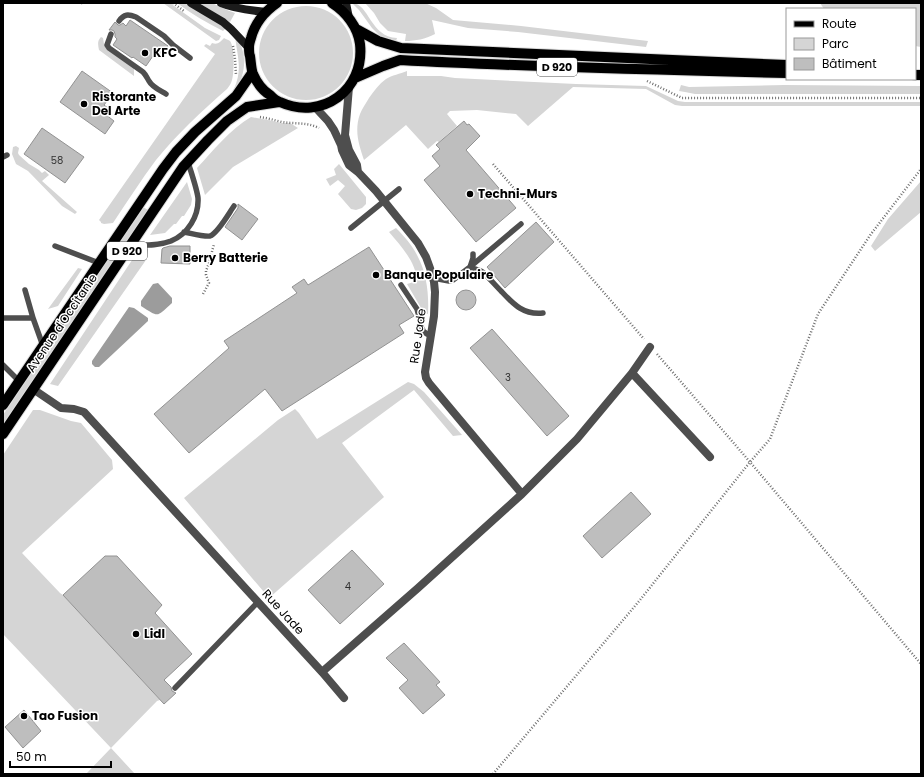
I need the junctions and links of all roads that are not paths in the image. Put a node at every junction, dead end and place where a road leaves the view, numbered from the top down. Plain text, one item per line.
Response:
1 (191, 3) edge
2 (221, 3) edge
3 (277, 3) edge
4 (332, 3) edge
5 (346, 3) edge
6 (265, 12) junction
7 (349, 18) junction
8 (120, 21) dead end
9 (356, 29) junction
10 (111, 34) dead end
11 (248, 47) junction
12 (190, 58) dead end
13 (786, 65) edge
14 (252, 73) junction
15 (786, 73) edge
16 (355, 78) junction
17 (349, 87) junction
18 (166, 94) dead end
19 (279, 102) junction
20 (315, 107) junction
21 (188, 162) junction
22 (358, 172) junction
23 (398, 190) dead end
24 (384, 201) junction
25 (234, 206) dead end
26 (521, 224) dead end
27 (351, 228) dead end
28 (184, 232) junction
29 (131, 245) junction
30 (55, 246) dead end
31 (473, 254) dead end
32 (99, 263) junction
33 (470, 267) junction
34 (433, 278) junction
35 (401, 285) dead end
36 (25, 290) dead end
37 (543, 313) dead end
38 (3, 318) edge
39 (33, 318) junction
40 (431, 335) junction
41 (43, 346) junction
42 (650, 346) road end
43 (3, 365) edge
44 (632, 373) junction
45 (20, 381) junction
46 (33, 389) junction
47 (3, 405) edge
48 (3, 434) edge
49 (710, 457) dead end
50 (522, 494) junction
51 (258, 602) junction
52 (322, 672) junction
53 (175, 688) dead end
54 (344, 698) dead end

1 - 11 street
2 - 6 street
3 - 6 main road
4 - 7 main road
5 - 7 street
6 - 11 main road
7 - 9 main road
8 - 12 lane
9 - 13 main road, D 920
9 - 16 main road
10 - 18 lane
11 - 14 main road
14 - 19 main road
14 - 32 main road, Avenue d'Occitanie / D 920
15 - 16 main road, D 920
16 - 17 main road
17 - 20 main road
17 - 22 street, Rue Jade
19 - 20 main road
19 - 21 main road, Avenue d'Occitanie / D 920
20 - 22 street, Rue Jade
21 - 28 lane
21 - 29 main road, Avenue d'Occitanie / D 920
22 - 24 street, Rue Jade
23 - 24 lane
24 - 27 lane
24 - 34 street, Rue Jade
25 - 28 lane
26 - 33 lane
28 - 29 lane
29 - 46 main road, Avenue d'Occitanie / D 920
30 - 32 lane
31 - 33 lane
32 - 41 main road, Avenue d'Occitanie / D 920
33 - 34 lane
33 - 37 lane
34 - 40 street, Rue Jade
35 - 40 lane
36 - 39 lane
38 - 39 lane
39 - 41 lane
40 - 50 street, Rue Jade
41 - 45 main road, Avenue d'Occitanie / D 920
42 - 44 street
43 - 45 lane
44 - 49 street
44 - 50 street
45 - 47 main road, Avenue d'Occitanie / D 920
46 - 48 main road, Avenue d'Occitanie / D 920
46 - 51 street, Rue Jade
50 - 52 street
51 - 52 street, Rue Jade
51 - 53 lane
52 - 54 street, Rue Jade

